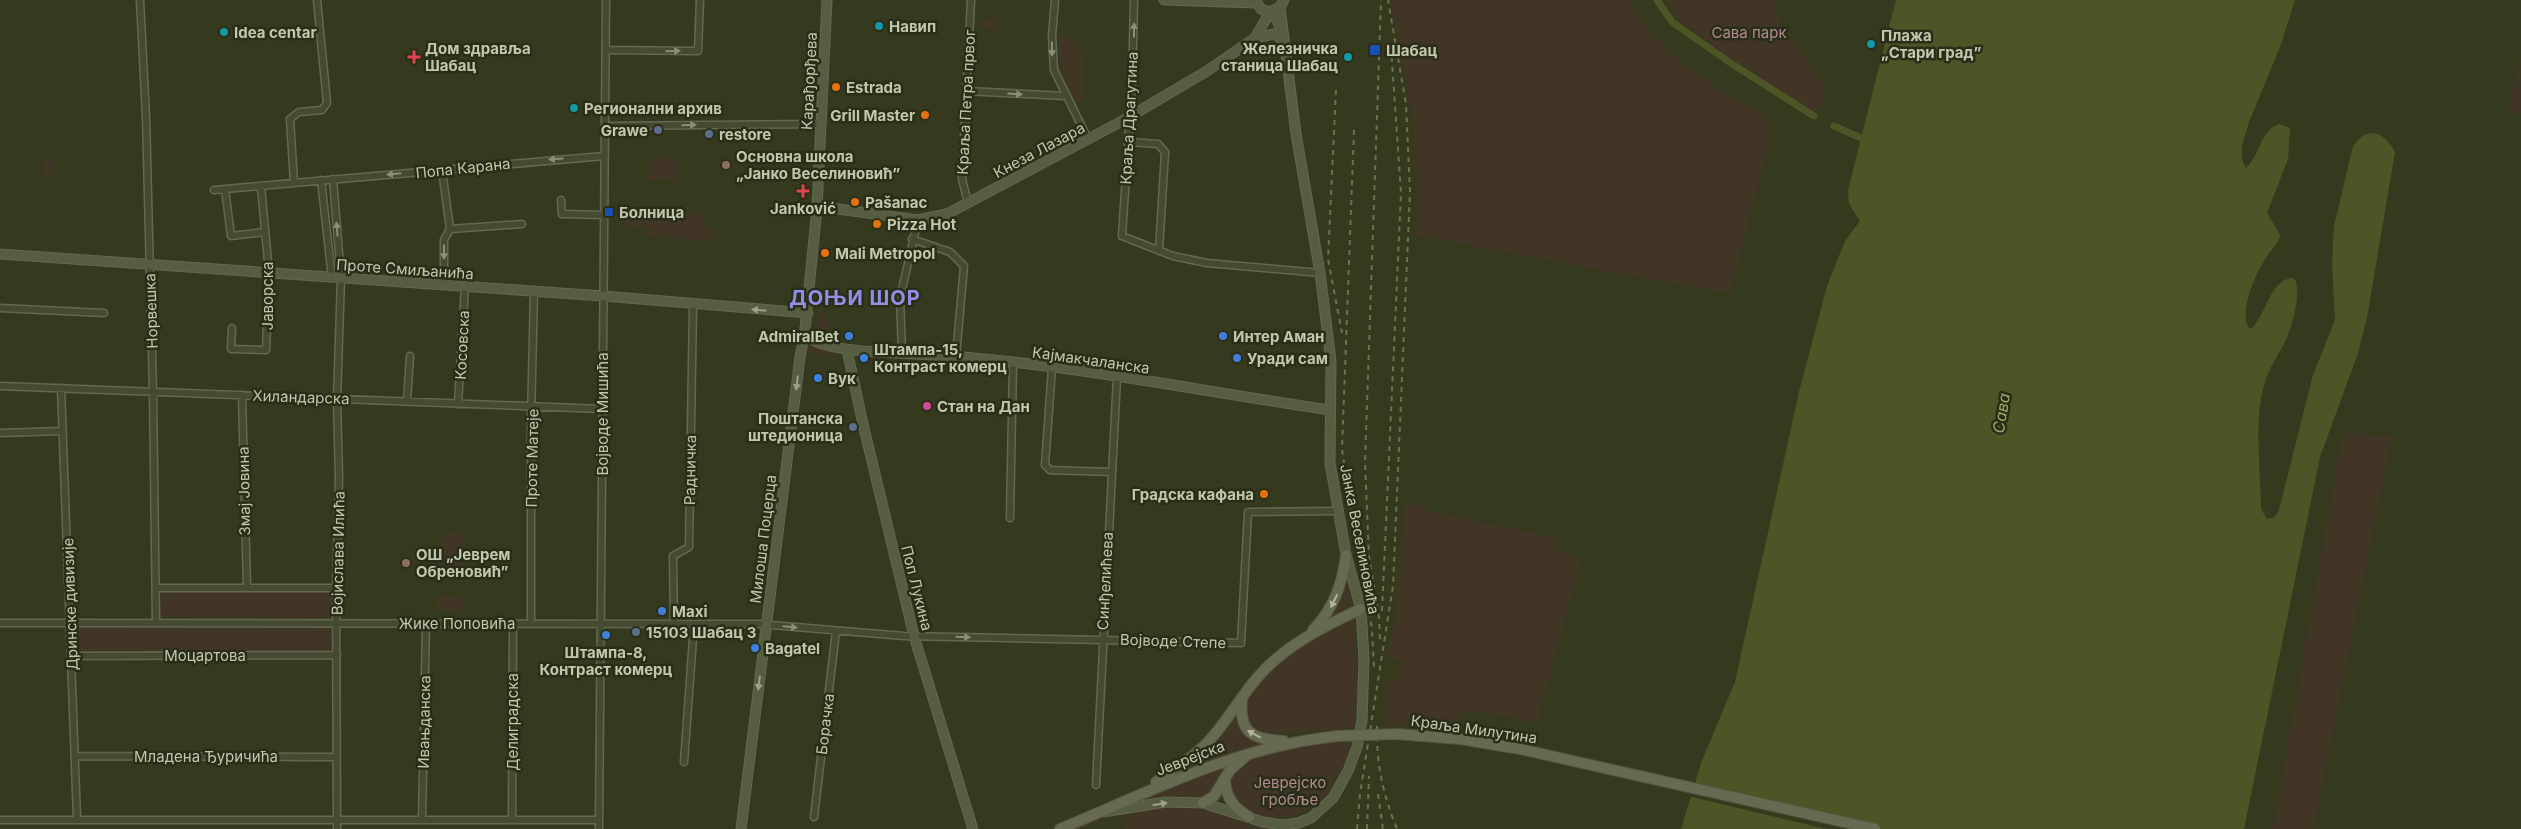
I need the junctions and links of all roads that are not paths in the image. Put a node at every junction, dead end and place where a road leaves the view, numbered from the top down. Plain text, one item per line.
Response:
1 (140, 0) edge
2 (317, 0) edge
3 (606, 0) edge
4 (700, 0) edge
5 (827, 0) edge
6 (971, 0) edge
7 (1055, 0) edge
8 (1134, 0) edge
9 (1164, 0) edge
10 (1232, 1) edge
11 (1257, 3) edge
12 (1277, 8) edge
13 (1255, 38) junction
14 (607, 50) junction
15 (1286, 50) junction
16 (966, 91) junction
17 (1065, 96) junction
18 (1130, 117) junction
19 (821, 124) junction
20 (605, 126) junction
21 (1088, 139) junction
22 (1128, 142) junction
23 (604, 156) junction
24 (442, 170) junction
25 (333, 179) junction
26 (321, 180) junction
27 (294, 183) junction
28 (261, 187) junction
29 (225, 189) junction
30 (214, 190) dead end
31 (561, 200) dead end
32 (968, 203) junction
33 (817, 206) junction
34 (604, 215) junction
35 (918, 220) junction
36 (522, 224) dead end
37 (450, 229) junction
38 (265, 232) junction
39 (912, 240) junction
40 (1159, 251) junction
41 (0, 254) edge
42 (149, 264) junction
43 (269, 272) junction
44 (1320, 273) junction
45 (332, 278) junction
46 (341, 278) junction
47 (444, 285) junction
48 (465, 286) junction
49 (534, 292) junction
50 (603, 296) junction
51 (693, 305) junction
52 (0, 308) edge
53 (104, 313) dead end
54 (808, 314) junction
55 (232, 328) dead end
56 (807, 336) junction
57 (847, 350) junction
58 (902, 353) junction
59 (410, 356) dead end
60 (956, 356) junction
61 (1013, 363) junction
62 (1052, 368) junction
63 (1117, 378) junction
64 (0, 386) edge
65 (61, 388) junction
66 (153, 392) junction
67 (242, 395) junction
68 (337, 400) junction
69 (407, 402) junction
70 (458, 404) junction
71 (532, 406) junction
72 (602, 408) junction
73 (1330, 410) junction
74 (62, 431) junction
75 (0, 433) edge
76 (1111, 472) junction
77 (1337, 511) junction
78 (1010, 518) dead end
79 (1346, 555) junction
80 (157, 588) junction
81 (246, 588) junction
82 (336, 588) junction
83 (1361, 609) junction
84 (0, 623) edge
85 (71, 623) junction
86 (156, 623) junction
87 (336, 623) junction
88 (513, 623) junction
89 (531, 623) junction
90 (602, 623) junction
91 (426, 624) junction
92 (674, 625) junction
93 (694, 625) junction
94 (766, 625) junction
95 (836, 631) junction
96 (914, 636) junction
97 (1304, 638) junction
98 (1102, 639) junction
99 (337, 655) junction
100 (72, 656) junction
101 (1242, 696) junction
102 (1338, 736) joint
103 (1297, 741) junction
104 (1253, 752) junction
105 (74, 756) junction
106 (337, 757) junction
107 (684, 762) dead end
108 (1225, 779) junction
109 (1096, 785) dead end
110 (1151, 789) junction
111 (1203, 803) junction
112 (1100, 812) junction
113 (1249, 817) junction
114 (814, 818) dead end
115 (77, 819) junction
116 (336, 819) junction
117 (0, 820) edge
118 (422, 820) junction
119 (512, 820) junction
120 (599, 820) junction
121 (336, 829) edge
122 (599, 829) edge
123 (741, 829) edge
124 (973, 829) edge
125 (1060, 829) edge
126 (1875, 829) edge

1 - 42 street, Норвешка
2 - 27 street
3 - 14 street, Војводе Мишића
14 -> 4 street
5 - 19 street, Карађорђева
6 - 16 street, Краља Петра првог
7 -> 17 street
18 -> 8 street, Краља Драгутина
9 - 10 street
10 - 11 street
11 - 12 street
11 - 13 street
12 - 13 street, Кнеза Лазара
12 - 15 street, Јанка Веселиновића
13 - 15 street
13 - 18 street, Кнеза Лазара
14 - 20 street, Војводе Мишића
15 - 44 street, Јанка Веселиновића
16 -> 17 street
16 - 32 street, Краља Петра првог
17 - 21 street
18 - 21 street, Кнеза Лазара
18 - 22 street, Краља Драгутина
20 -> 19 street
19 - 33 street, Карађорђева
20 - 23 street, Војводе Мишића
21 - 32 street, Кнеза Лазара
22 - 40 street, Краља Драгутина
22 - 40 street
23 -> 24 street, Попа Карана
23 - 34 street, Војводе Мишића
24 -> 25 street, Попа Карана
24 - 37 street
25 - 26 street, Попа Карана
46 -> 25 street, Војислава Илића
26 - 27 street, Попа Карана
26 - 45 street
27 - 28 street, Попа Карана
28 - 29 street, Попа Карана
28 - 38 street, Јаворска
29 - 30 street, Попа Карана
29 - 38 street
31 - 34 street
32 - 35 street, Кнеза Лазара
33 - 35 street, Кнеза Лазара
33 - 54 street, Карађорђева
34 - 50 street, Војводе Мишића
35 - 39 street
36 - 37 street
37 -> 47 street
38 - 43 street, Јаворска
39 - 58 street
39 - 60 street
40 - 44 street
41 - 42 street, Проте Смиљанића
42 - 43 street, Проте Смиљанића
42 - 66 street, Норвешка
43 - 45 street, Проте Смиљанића
43 - 55 street, Јаворска
44 - 73 street, Јанка Веселиновића
45 - 46 street, Проте Смиљанића
46 - 47 street, Проте Смиљанића
46 - 68 street, Војислава Илића
47 - 48 street, Проте Смиљанића
48 - 49 street, Проте Смиљанића
48 - 70 street, Косовска
49 - 50 street, Проте Смиљанића
49 - 71 street, Проте Матеје
50 - 51 street, Проте Смиљанића
50 - 72 street, Војводе Мишића
54 -> 51 street, Проте Смиљанића
51 - 92 street, Радничка
52 - 53 street
54 - 56 street, Милоша Поцерца
56 - 57 street, Кајмакчаланска
56 -> 94 street, Милоша Поцерца
57 - 58 street, Кајмакчаланска
57 - 96 street, Поп Лукина
58 - 60 street, Кајмакчаланска
59 - 69 street
60 - 61 street, Кајмакчаланска
61 - 62 street, Кајмакчаланска
61 - 78 street
62 - 63 street, Кајмакчаланска
62 - 76 street
63 - 73 street, Кајмакчаланска
63 - 76 street, Синђелићева
64 - 65 street, Хиландарска
65 - 66 street, Хиландарска
65 - 74 street, Дринске дивизије
66 - 67 street, Хиландарска
66 - 80 street, Норвешка
67 - 68 street, Хиландарска
67 - 81 street, Змај Јовина
68 - 69 street, Хиландарска
68 - 82 street, Војислава Илића
69 - 70 street, Хиландарска
70 - 71 street, Хиландарска
71 - 72 street, Хиландарска
71 - 89 street, Проте Матеје
72 - 90 street, Војводе Мишића
73 - 77 street, Јанка Веселиновића
74 - 75 street
74 - 85 street, Дринске дивизије
76 - 98 street, Синђелићева
77 - 79 street, Јанка Веселиновића
77 - 98 street, Војводе Степе
79 - 83 street, Јанка Веселиновића
79 -> 97 main road
80 - 81 street
80 - 86 street, Норвешка
81 - 82 street
82 - 87 street, Војислава Илића
83 - 97 main road
83 - 113 street, Јанка Веселиновића
84 - 85 street, Жике Поповића
85 - 86 street, Жике Поповића
85 - 100 street, Дринске дивизије
86 - 87 street, Жике Поповића
87 - 91 street, Жике Поповића
87 - 99 street, Војислава Илића
88 - 89 street, Жике Поповића
88 - 91 street, Жике Поповића
88 - 119 street, Делиградска
89 - 90 street, Жике Поповића
90 - 92 street, Жике Поповића
90 - 120 street, Војводе Мишића
91 - 118 street, Ивањданска
92 - 93 street, Жике Поповића
93 - 94 street, Жике Поповића
93 - 107 street
94 -> 95 street, Жике Поповића
94 -> 123 street, Милоша Поцерца
95 - 96 street, Жике Поповића
95 - 114 street, Борачка
96 -> 98 street, Војводе Степе
96 - 124 street, Поп Лукина
97 - 101 main road
98 - 109 street, Синђелићева
99 - 100 street, Моцартова
99 - 106 street, Војислава Илића
100 - 105 street, Дринске дивизије
103 -> 101 main road
101 - 110 main road
102 - 103 main road, Јеврејска
102 - 126 main road, Краља Милутина, bridge
103 - 104 main road, Јеврејска
104 - 108 main road
104 - 110 main road, Јеврејска
105 - 106 street, Младена Ђуричића
105 - 115 street, Дринске дивизије
106 - 116 street, Војислава Илића
108 - 111 main road
108 - 113 main road
110 - 112 main road, Јеврејска
112 -> 111 street, Јанка Веселиновића
111 - 113 street, Јанка Веселиновића
112 - 125 main road, Јеврејска
115 - 116 street
115 - 117 street
116 - 118 street
116 - 121 street, Војислава Илића
118 - 119 street
119 - 120 street
120 - 122 street, Војводе Мишића

